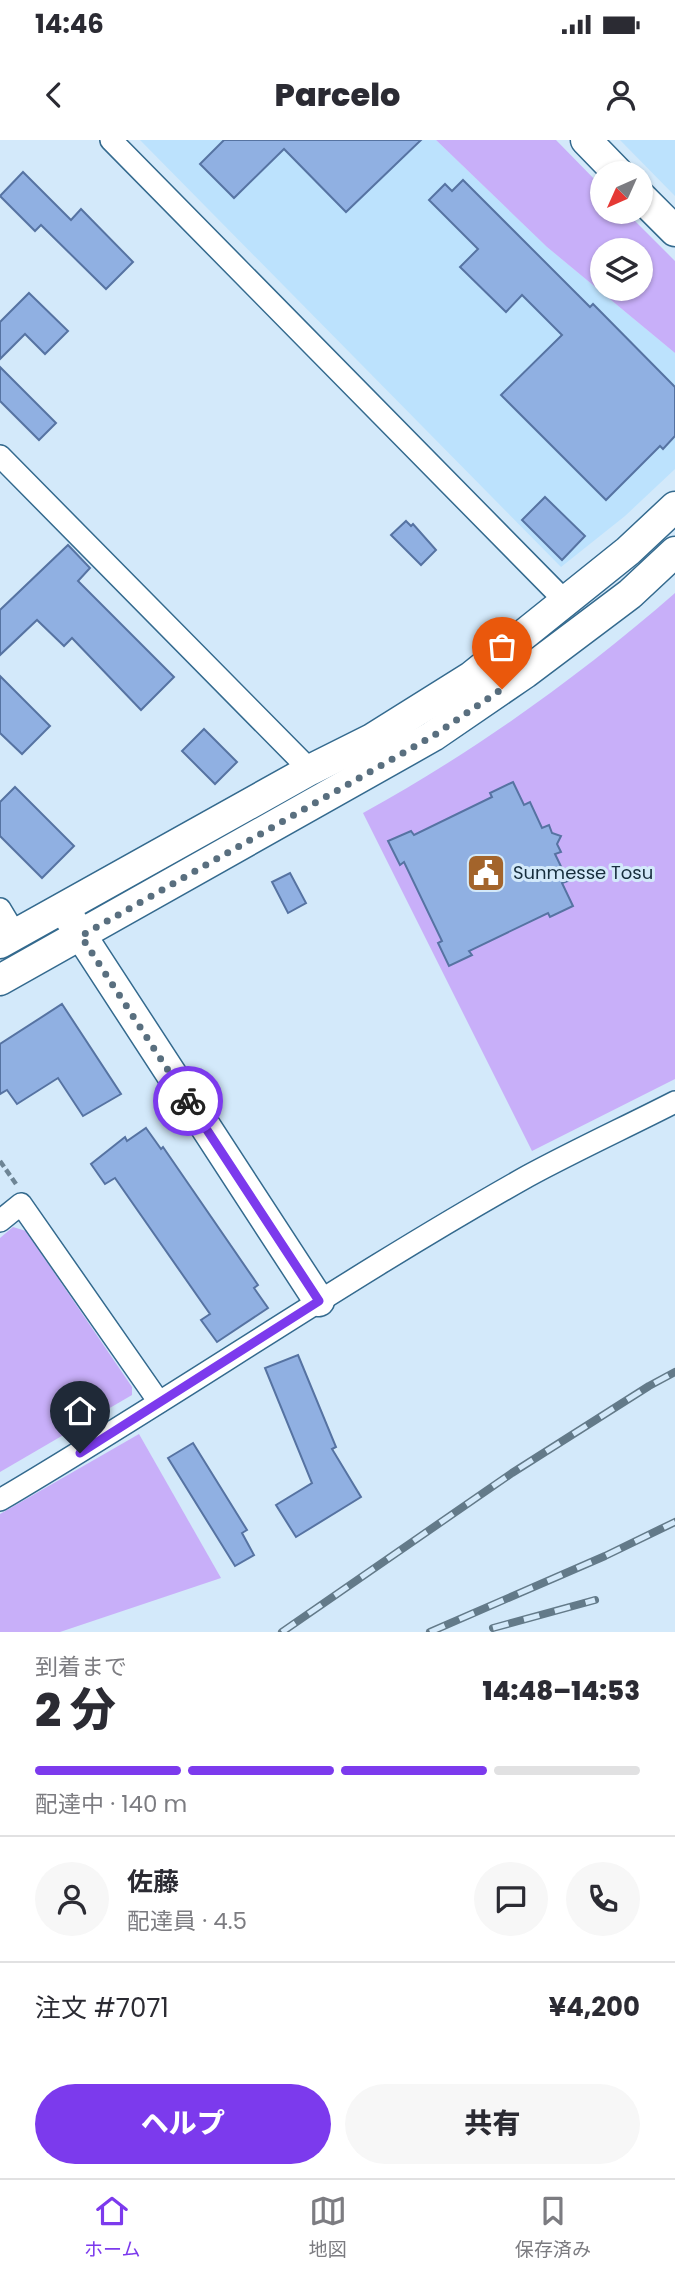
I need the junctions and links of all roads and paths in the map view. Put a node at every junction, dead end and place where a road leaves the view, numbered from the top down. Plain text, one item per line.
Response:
1 (111, 140) edge
2 (586, 140) edge
3 (606, 161) edge
4 (653, 209) edge
5 (675, 231) edge
6 (0, 456) edge
7 (675, 507) edge
8 (675, 552) edge
9 (566, 602) junction
10 (310, 770) junction
11 (62, 906) junction
12 (5, 929) edge
13 (81, 936) junction
14 (0, 980) edge
15 (675, 1102) edge
16 (0, 1221) edge
17 (319, 1301) junction
18 (159, 1402) junction
19 (0, 1500) edge

1 - 9 street
2 - 3 street
4 - 5 street
6 - 10 street
7 - 9 street
8 - 13 street
9 - 10 street
10 - 11 street
11 - 12 street
11 - 13 street
13 - 14 street
13 - 17 street
15 - 17 street
16 - 18 street
17 - 18 street
18 - 19 street

